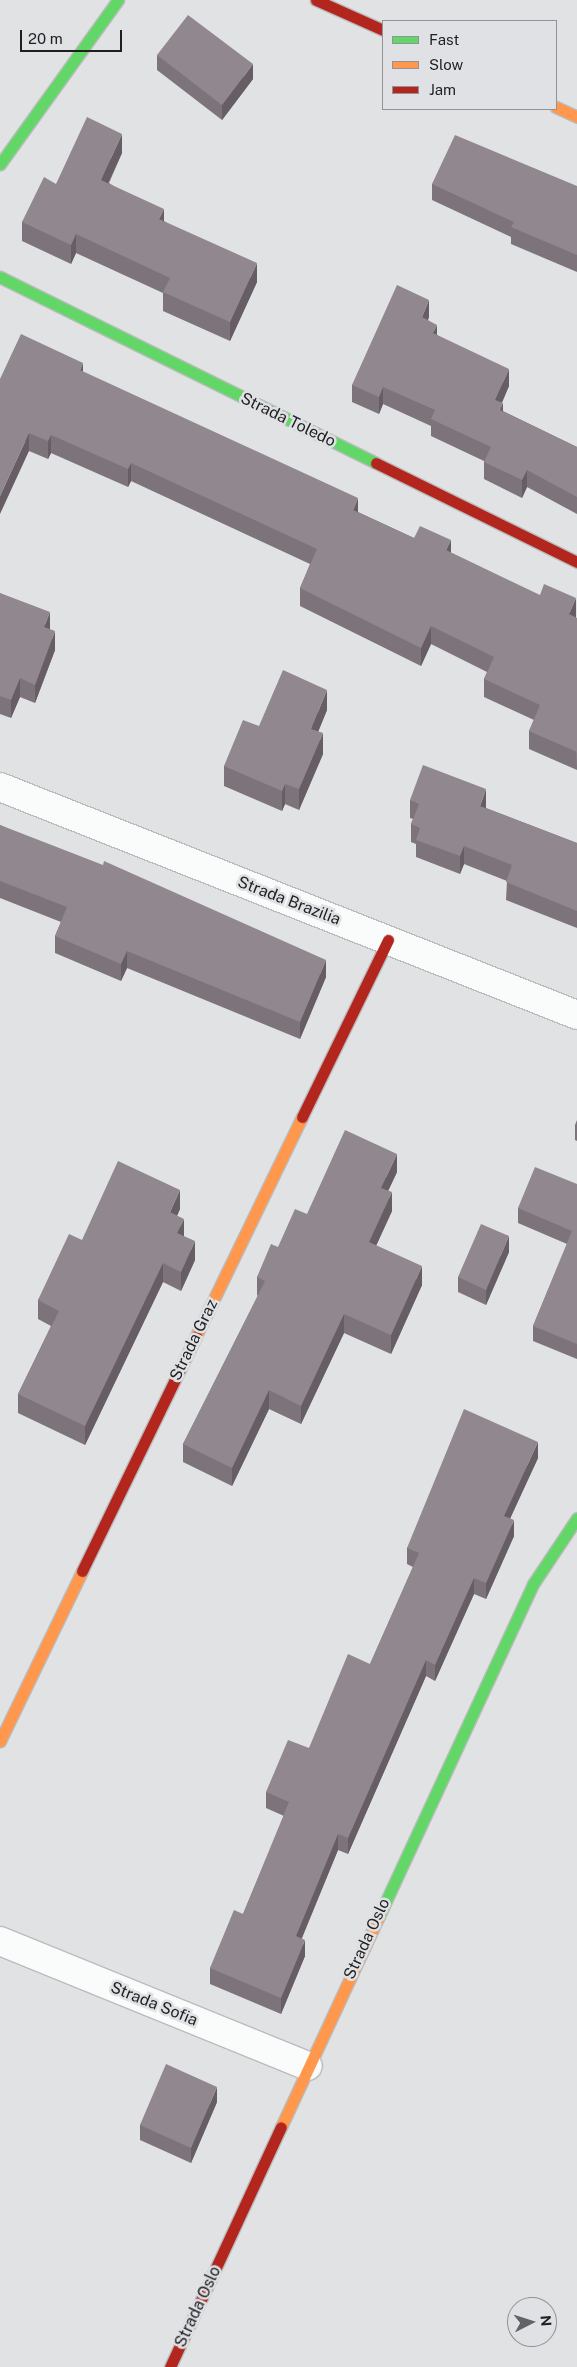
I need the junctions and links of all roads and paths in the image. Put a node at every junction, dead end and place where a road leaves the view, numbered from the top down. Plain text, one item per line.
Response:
1 (118, 0) edge
2 (316, 0) edge
3 (382, 30) edge
4 (557, 108) edge
5 (577, 117) edge
6 (0, 164) edge
7 (0, 277) edge
8 (577, 562) edge
9 (0, 787) edge
10 (388, 940) junction
11 (577, 1015) edge
12 (577, 1518) edge
13 (0, 1741) edge
14 (0, 1942) edge
15 (308, 2066) junction
16 (170, 2367) edge

1 - 6 street
2 - 3 street
4 - 5 street
7 - 8 street, Strada Toledo
9 - 10 street, Strada Brazilia
10 - 11 street, Strada Brazilia
10 - 13 street, Strada Graz
12 - 15 street, Strada Oslo
14 - 15 street, Strada Sofia
15 - 16 street, Strada Oslo

